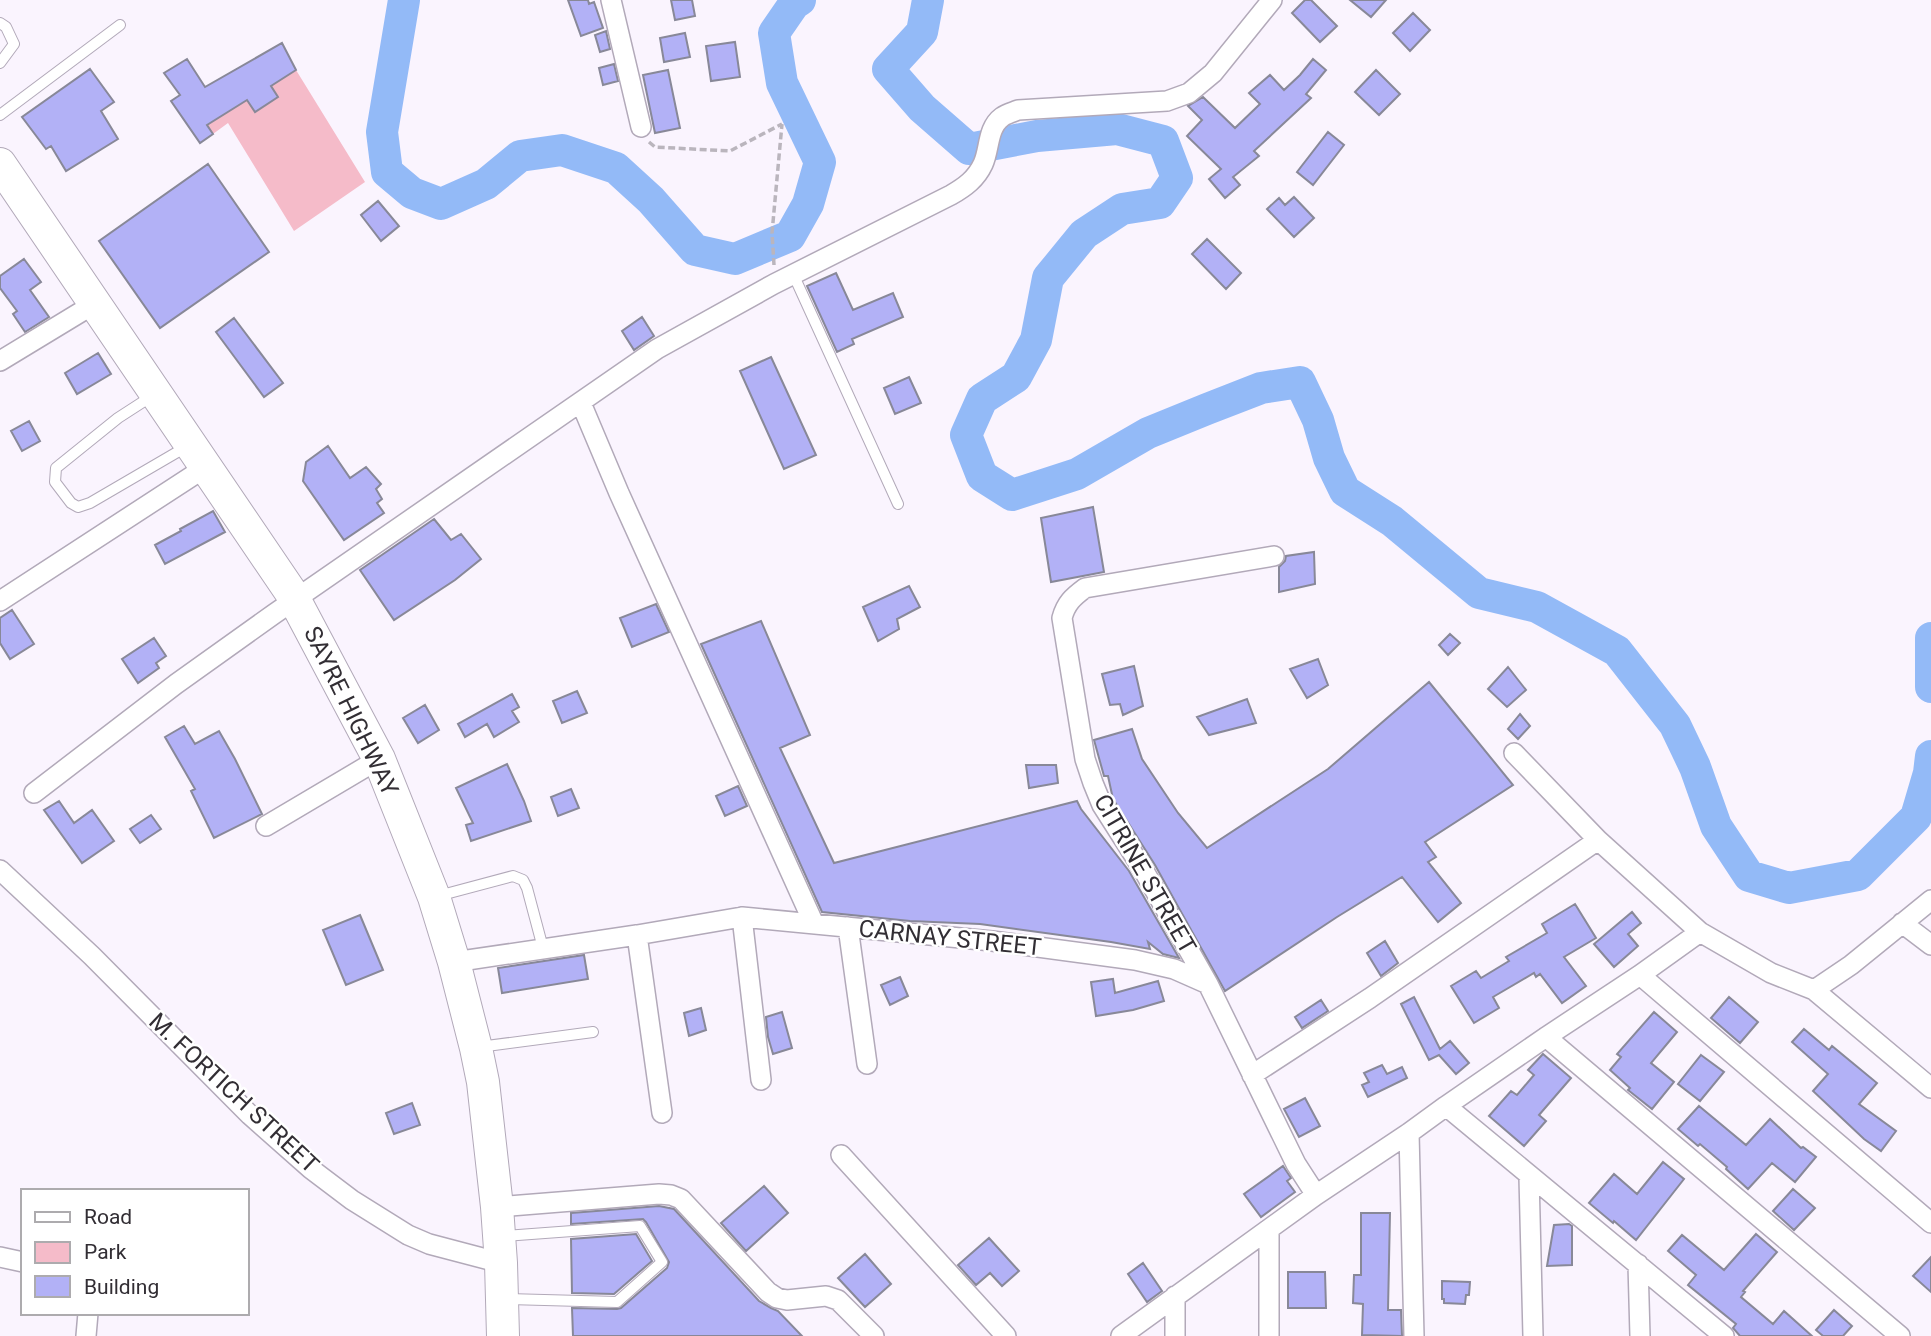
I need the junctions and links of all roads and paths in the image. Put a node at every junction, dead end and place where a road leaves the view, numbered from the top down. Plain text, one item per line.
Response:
1 (611, 0) edge
2 (1272, 0) edge
3 (0, 23) edge
4 (120, 25) dead end
5 (0, 63) edge
6 (0, 114) edge
7 (640, 127) joint
8 (0, 164) edge
9 (794, 276) junction
10 (774, 284) junction
11 (94, 304) junction
12 (0, 361) edge
13 (156, 393) junction
14 (581, 403) junction
15 (199, 456) junction
16 (898, 504) dead end
17 (1274, 556) dead end
18 (295, 599) junction
19 (0, 601) edge
20 (1514, 753) dead end
21 (379, 759) junction
22 (34, 793) dead end
23 (266, 827) dead end
24 (1598, 840) junction
25 (0, 870) edge
26 (434, 897) junction
27 (1931, 900) edge
28 (742, 917) junction
29 (1902, 923) junction
30 (814, 924) junction
31 (848, 927) junction
32 (1700, 932) junction
33 (636, 935) junction
34 (1931, 945) edge
35 (543, 948) junction
36 (454, 962) junction
37 (1640, 975) junction
38 (1208, 984) junction
39 (1814, 990) junction
40 (593, 1032) dead end
41 (1546, 1037) junction
42 (476, 1048) junction
43 (867, 1064) dead end
44 (1252, 1075) junction
45 (761, 1080) dead end
46 (1931, 1088) edge
47 (1446, 1106) junction
48 (662, 1112) dead end
49 (1409, 1133) junction
50 (841, 1155) dead end
51 (1529, 1177) junction
52 (1316, 1195) junction
53 (1931, 1223) edge
54 (1269, 1229) junction
55 (499, 1236) junction
56 (0, 1257) edge
57 (21, 1262) edge
58 (1638, 1264) junction
59 (1175, 1296) junction
60 (502, 1299) junction
61 (88, 1315) edge
62 (86, 1336) edge
63 (503, 1336) edge
64 (874, 1336) edge
65 (1006, 1336) edge
66 (1121, 1336) edge
67 (1175, 1336) edge
68 (1269, 1336) edge
69 (1414, 1336) edge
70 (1533, 1336) edge
71 (1640, 1336) edge
72 (1724, 1336) edge
73 (1900, 1336) edge

1 - 7 street
2 - 9 street
3 - 5 lane
4 - 6 lane
7 - 10 path
8 - 11 highway, SAYRE HIGHWAY
9 - 10 street
9 - 16 lane
10 - 14 street
11 - 12 street
11 - 13 highway, SAYRE HIGHWAY
13 - 15 highway, SAYRE HIGHWAY
13 - 15 lane
14 - 18 street
14 - 30 street
15 - 18 highway, SAYRE HIGHWAY
15 - 19 street
17 - 38 street, CITRINE STREET
18 - 21 highway, SAYRE HIGHWAY
18 - 22 street
20 - 24 street
21 - 23 street
21 - 26 highway, SAYRE HIGHWAY
24 - 32 street
24 - 44 street
25 - 55 street, M. FORTICH STREET
26 - 35 lane
26 - 36 highway, SAYRE HIGHWAY
27 - 29 street
28 - 30 street, CARNAY STREET
28 - 33 street, CARNAY STREET
28 - 45 street
29 - 34 street
29 - 39 street
30 - 31 street, CARNAY STREET
31 - 38 street, CARNAY STREET
31 - 43 street
32 - 37 street
32 - 39 street
33 - 35 street, CARNAY STREET
33 - 48 street
35 - 36 street, CARNAY STREET
36 - 42 highway, SAYRE HIGHWAY
37 - 41 street
37 - 53 street
38 - 44 street
39 - 46 street
40 - 42 lane
41 - 47 street
41 - 73 street
42 - 55 highway, SAYRE HIGHWAY
44 - 52 street
47 - 49 street
47 - 51 street
49 - 52 street
49 - 69 street
50 - 65 street
51 - 58 street
51 - 70 street
52 - 54 street
54 - 59 street
54 - 68 street
55 - 60 highway, SAYRE HIGHWAY
55 - 60 lane
55 - 64 street, M. FORTICH STREET
56 - 57 street
58 - 71 street
58 - 72 street
59 - 66 street
59 - 67 street
60 - 63 highway, SAYRE HIGHWAY
61 - 62 street

